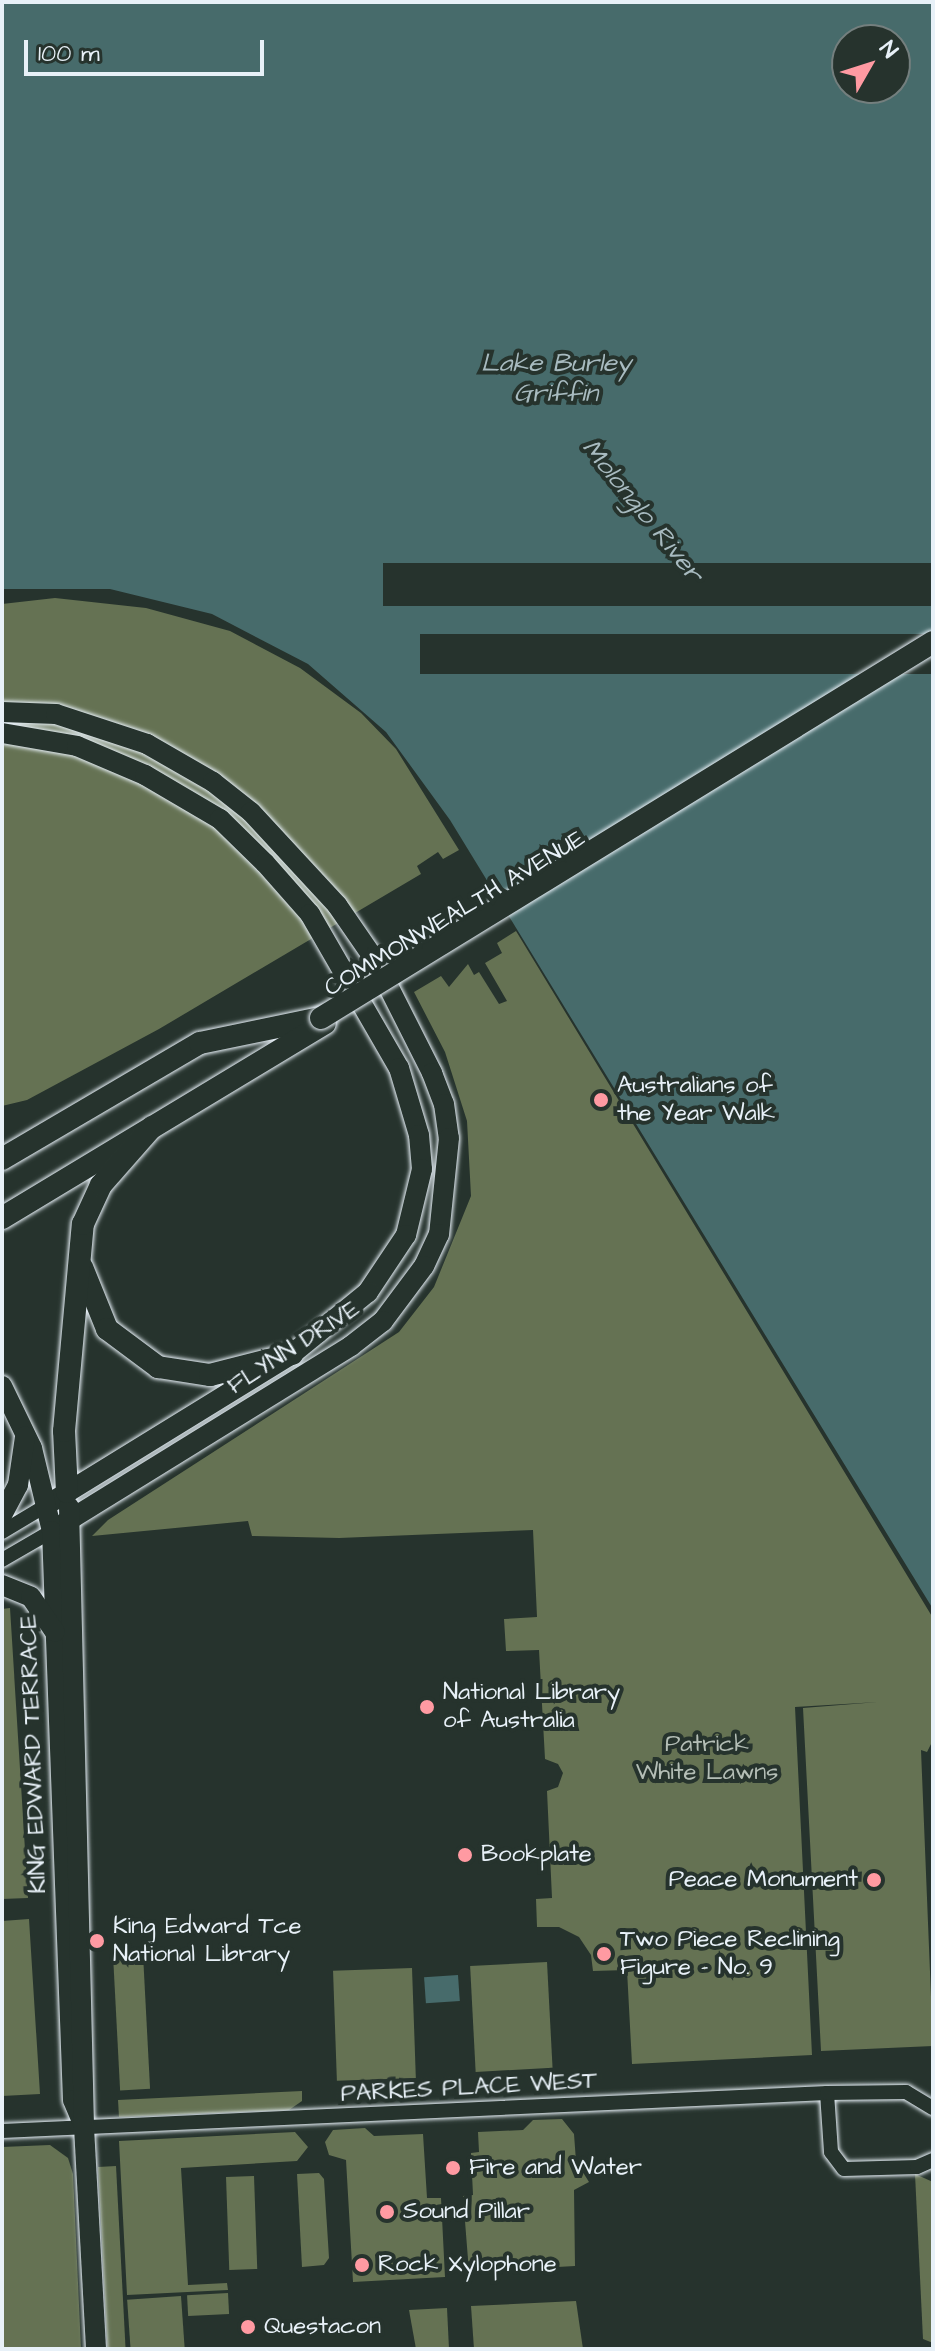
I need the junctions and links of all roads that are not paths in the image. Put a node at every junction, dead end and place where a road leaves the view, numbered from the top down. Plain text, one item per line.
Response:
1 (933, 642) edge
2 (933, 651) edge
3 (2, 712) edge
4 (2, 733) edge
5 (323, 1020) junction
6 (152, 1127) junction
7 (2, 1159) edge
8 (2, 1218) edge
9 (79, 1250) junction
10 (292, 1354) junction
11 (2, 1386) edge
12 (26, 1430) junction
13 (67, 1492) junction
14 (47, 1505) junction
15 (2, 1515) edge
16 (70, 1518) junction
17 (52, 1531) junction
18 (2, 1532) edge
19 (2, 1560) edge
20 (2, 1585) edge
21 (55, 1632) junction
22 (827, 2093) junction
23 (933, 2108) edge
24 (84, 2127) junction
25 (2, 2131) edge
26 (933, 2160) edge
27 (96, 2349) edge

1 - 5 highway, COMMONWEALTH AVENUE, bridge
2 - 5 highway, COMMONWEALTH AVENUE
3 - 16 main road, FLYNN DRIVE
4 - 10 main road, FLYNN DRIVE
5 - 6 highway, COMMONWEALTH AVENUE
5 - 7 highway, COMMONWEALTH AVENUE
6 - 8 highway, COMMONWEALTH AVENUE
6 - 9 highway
9 - 10 highway
9 - 13 highway
10 - 13 main road, FLYNN DRIVE
11 - 12 main road, KING EDWARD TERRACE
12 - 14 main road, KING EDWARD TERRACE
12 - 15 main road
13 - 14 main road, FLYNN DRIVE
13 - 16 main road, KING EDWARD TERRACE
14 - 17 main road, KING EDWARD TERRACE
14 - 18 street
16 - 17 main road, FLYNN DRIVE
16 - 24 main road, KING EDWARD TERRACE
17 - 19 street
17 - 21 main road, KING EDWARD TERRACE
20 - 21 main road
21 - 24 main road, KING EDWARD TERRACE
22 - 23 street, PARKES PLACE WEST
22 - 24 street, PARKES PLACE WEST
22 - 26 street
24 - 25 street, PARKES PLACE WEST
24 - 27 main road, KING EDWARD TERRACE

